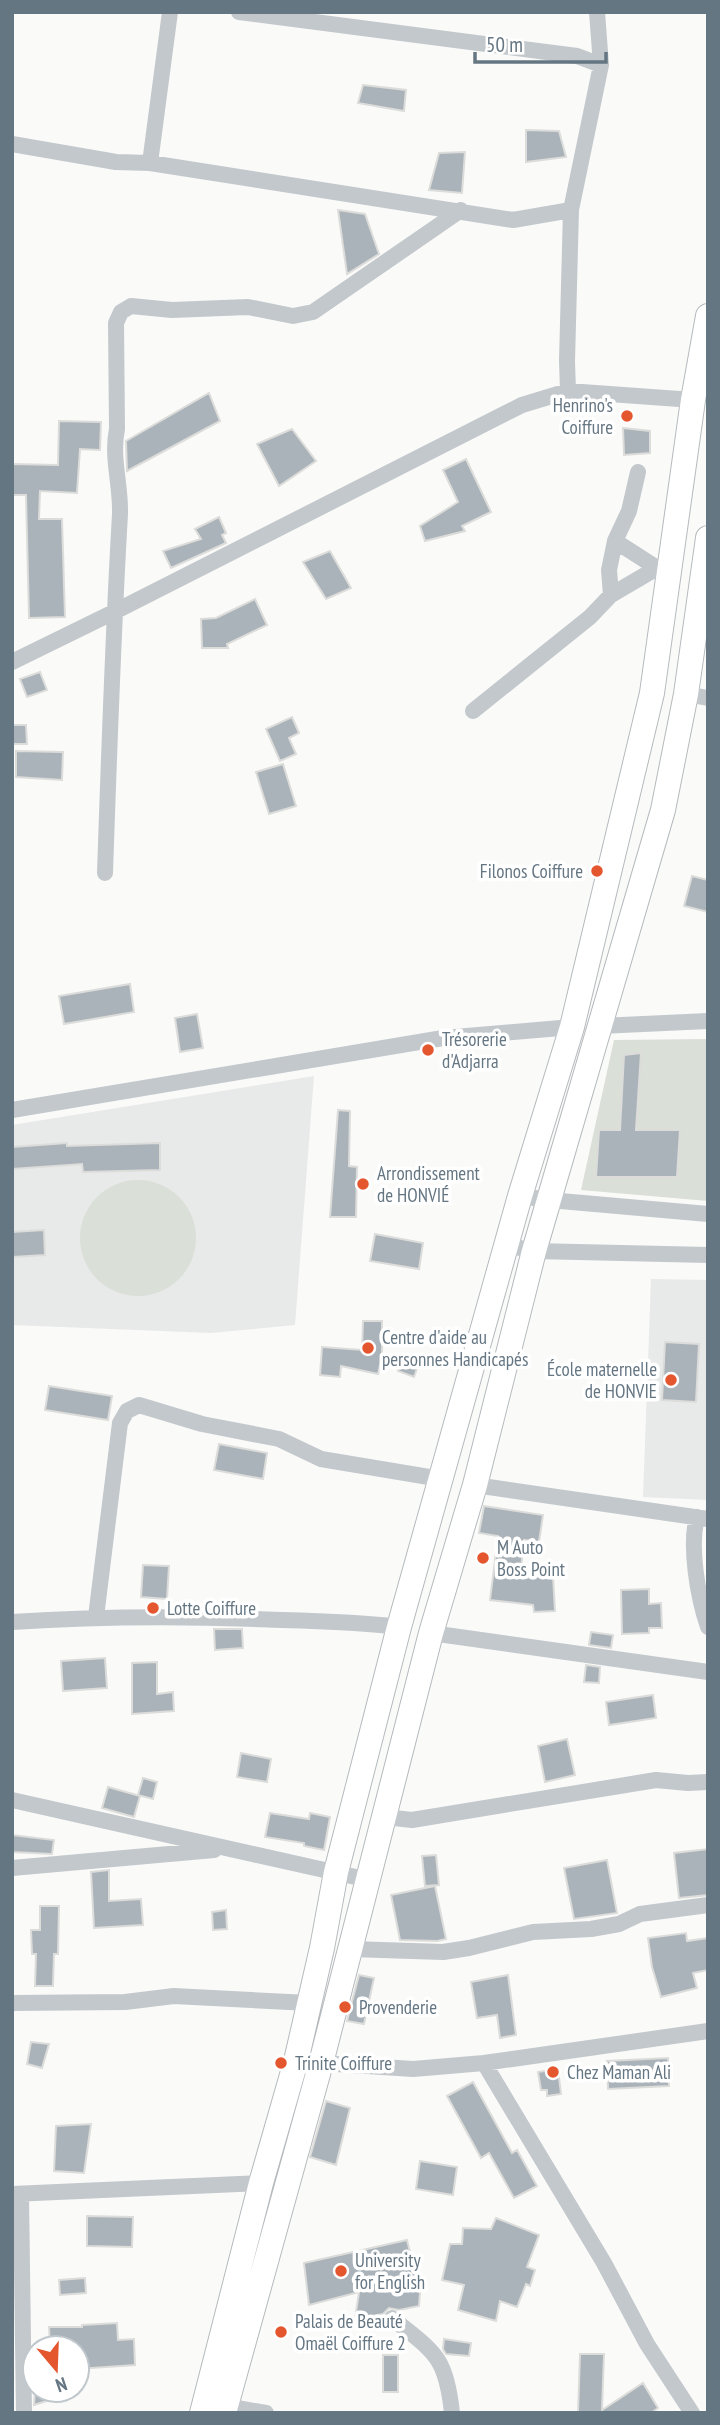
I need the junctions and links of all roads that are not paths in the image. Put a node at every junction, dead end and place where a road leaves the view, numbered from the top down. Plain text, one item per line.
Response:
1 (170, 12) edge
2 (239, 12) edge
3 (597, 12) edge
4 (599, 42) junction
5 (577, 56) junction
6 (601, 65) junction
7 (12, 144) edge
8 (150, 163) junction
9 (461, 210) junction
10 (571, 210) junction
11 (708, 316) edge
12 (568, 391) junction
13 (693, 400) junction
14 (638, 472) dead end
15 (708, 538) edge
16 (615, 541) junction
17 (664, 565) junction
18 (705, 574) edge
19 (611, 595) junction
20 (114, 612) junction
21 (12, 662) edge
22 (697, 696) edge
23 (473, 711) dead end
24 (105, 873) dead end
25 (708, 1021) edge
26 (600, 1026) junction
27 (572, 1027) junction
28 (12, 1110) edge
29 (520, 1196) junction
30 (549, 1200) junction
31 (708, 1214) edge
32 (506, 1245) junction
33 (534, 1251) junction
34 (708, 1255) edge
35 (441, 1479) junction
36 (475, 1485) junction
37 (702, 1518) edge
38 (96, 1617) junction
39 (12, 1622) edge
40 (399, 1627) junction
41 (708, 1627) edge
42 (432, 1633) junction
43 (708, 1672) edge
44 (708, 1782) edge
45 (12, 1800) edge
46 (385, 1817) junction
47 (230, 1849) junction
48 (12, 1868) edge
49 (336, 1872) junction
50 (369, 1880) junction
51 (708, 1905) edge
52 (351, 1949) junction
53 (12, 2003) edge
54 (309, 2003) junction
55 (708, 2031) edge
56 (321, 2063) junction
57 (484, 2063) junction
58 (261, 2183) junction
59 (16, 2194) edge
60 (393, 2318) dead end
61 (225, 2409) edge
62 (24, 2413) edge
63 (202, 2413) edge
64 (266, 2413) edge
65 (452, 2413) edge
66 (692, 2413) edge

1 - 8 street
2 - 5 street
3 - 4 street
4 - 5 street
4 - 6 street
5 - 6 street
6 - 10 street
7 - 8 street
8 - 9 street
9 - 10 street
9 - 20 street
10 - 12 street
11 - 13 main road
12 - 13 street
12 - 20 street
13 - 17 main road
14 - 16 street
15 - 18 main road
16 - 17 street
16 - 19 street
17 - 19 street
17 - 27 main road
18 - 22 main road
19 - 23 street
20 - 21 street
20 - 24 street
22 - 26 main road
25 - 26 street
26 - 30 main road
27 - 28 street
27 - 29 main road
29 - 30 street
29 - 32 main road
30 - 31 street
30 - 33 main road
32 - 33 street
32 - 35 main road
33 - 34 street
33 - 36 main road
35 - 38 street
35 - 40 main road
36 - 37 street
36 - 42 main road
37 - 41 street
38 - 39 street
38 - 40 street
40 - 49 main road
42 - 43 street
42 - 46 main road
44 - 46 street
45 - 47 street
46 - 50 main road
47 - 48 street
47 - 49 street
49 - 50 street
49 - 54 main road
50 - 52 main road
51 - 52 street
52 - 56 main road
53 - 54 street
54 - 58 main road
55 - 57 street
56 - 57 street
56 - 61 main road
57 - 66 street
58 - 59 street
58 - 63 main road
59 - 62 street
60 - 65 street
61 - 64 street

